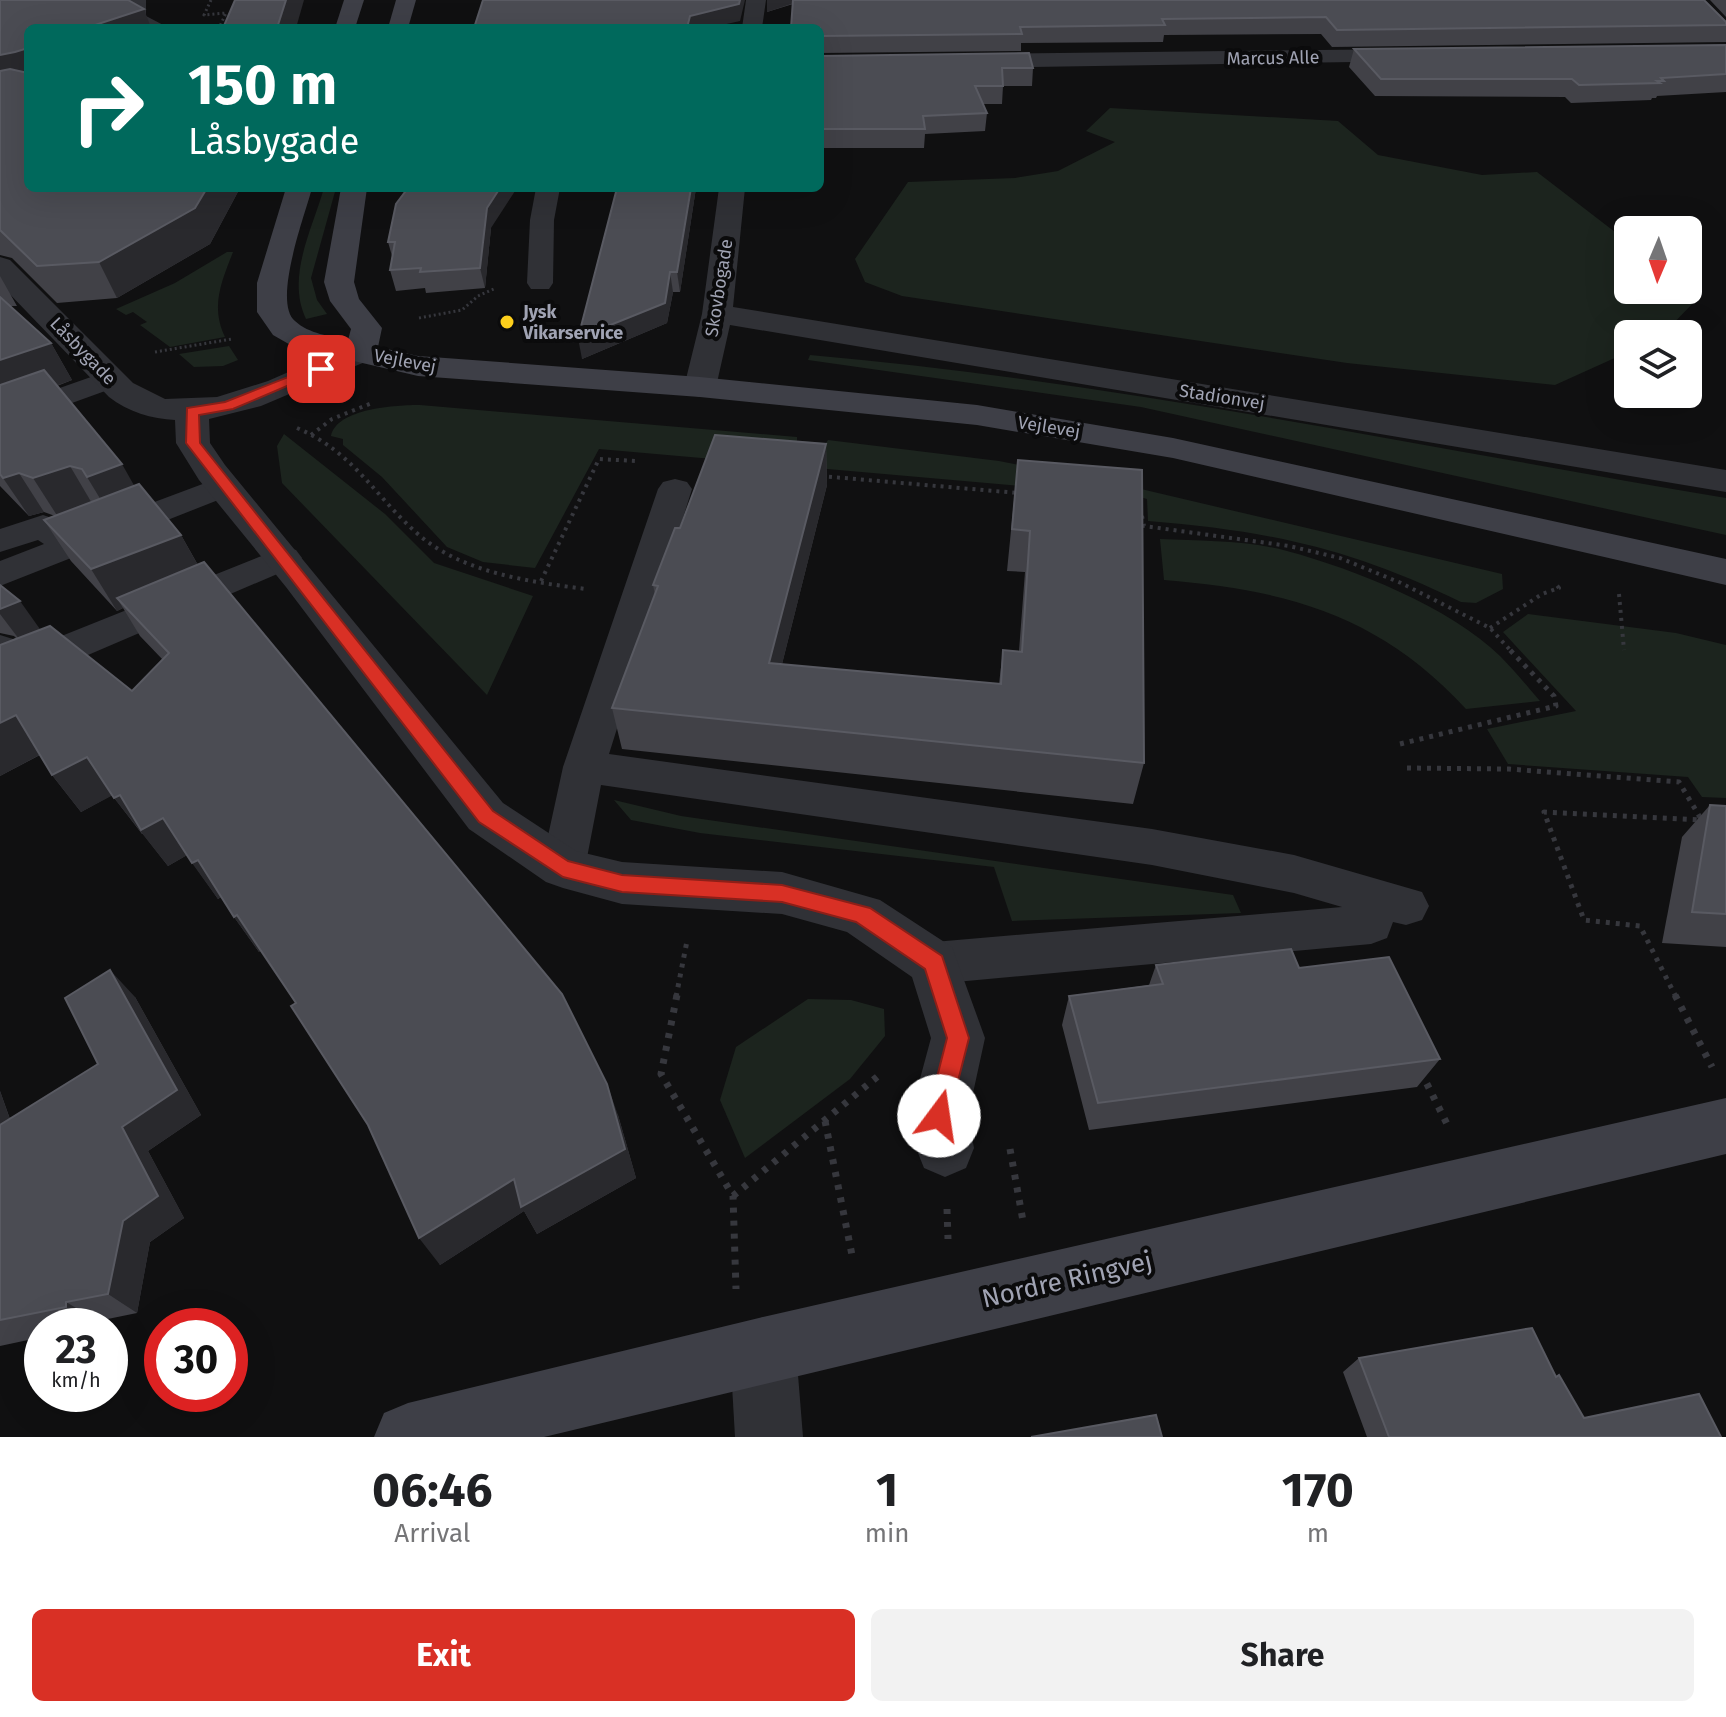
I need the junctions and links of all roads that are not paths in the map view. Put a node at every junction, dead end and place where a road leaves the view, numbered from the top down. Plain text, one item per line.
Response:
1 (137, 0) edge
2 (354, 0) edge
3 (406, 0) edge
4 (756, 0) edge
5 (149, 24) edge
6 (346, 24) edge
7 (399, 24) edge
8 (753, 24) edge
9 (1441, 56) edge
10 (947, 61) edge
11 (298, 192) edge
12 (353, 192) edge
13 (547, 192) edge
14 (732, 192) edge
15 (5, 279) edge
16 (540, 283) road end
17 (717, 314) junction
18 (361, 352) junction
19 (100, 369) junction
20 (700, 387) junction
21 (210, 409) junction
22 (0, 420) edge
23 (218, 479) junction
24 (1726, 481) edge
25 (675, 489) dead end
26 (0, 541) edge
27 (284, 558) junction
28 (1726, 572) edge
29 (0, 574) edge
30 (0, 648) edge
31 (584, 767) junction
32 (563, 868) junction
33 (934, 963) junction
34 (1726, 1126) edge
35 (945, 1148) road end
36 (750, 1354) junction
37 (408, 1437) edge
38 (769, 1437) edge

1 - 5 lane
2 - 6 main road
3 - 7 main road
4 - 8 street
9 - 10 street, Marcus Alle
11 - 18 main road, Vejlevej
12 - 18 main road
13 - 16 lane
14 - 17 street, Skovbogade
15 - 19 street, Låsbygade
17 - 20 street, Skovbogade
17 - 24 street, Stadionvej
18 - 20 main road, Vejlevej
18 - 21 street, Låsbygade
19 - 21 street, Låsbygade
19 - 22 lane
20 - 28 main road, Vejlevej
21 - 23 street
23 - 26 lane
23 - 27 street
23 - 29 lane
25 - 31 lane
27 - 30 lane
27 - 32 street
31 - 32 lane
31 - 33 lane
32 - 33 street
33 - 35 street
34 - 36 main road, Nordre Ringvej
36 - 37 main road, Nordre Ringvej
36 - 38 street

